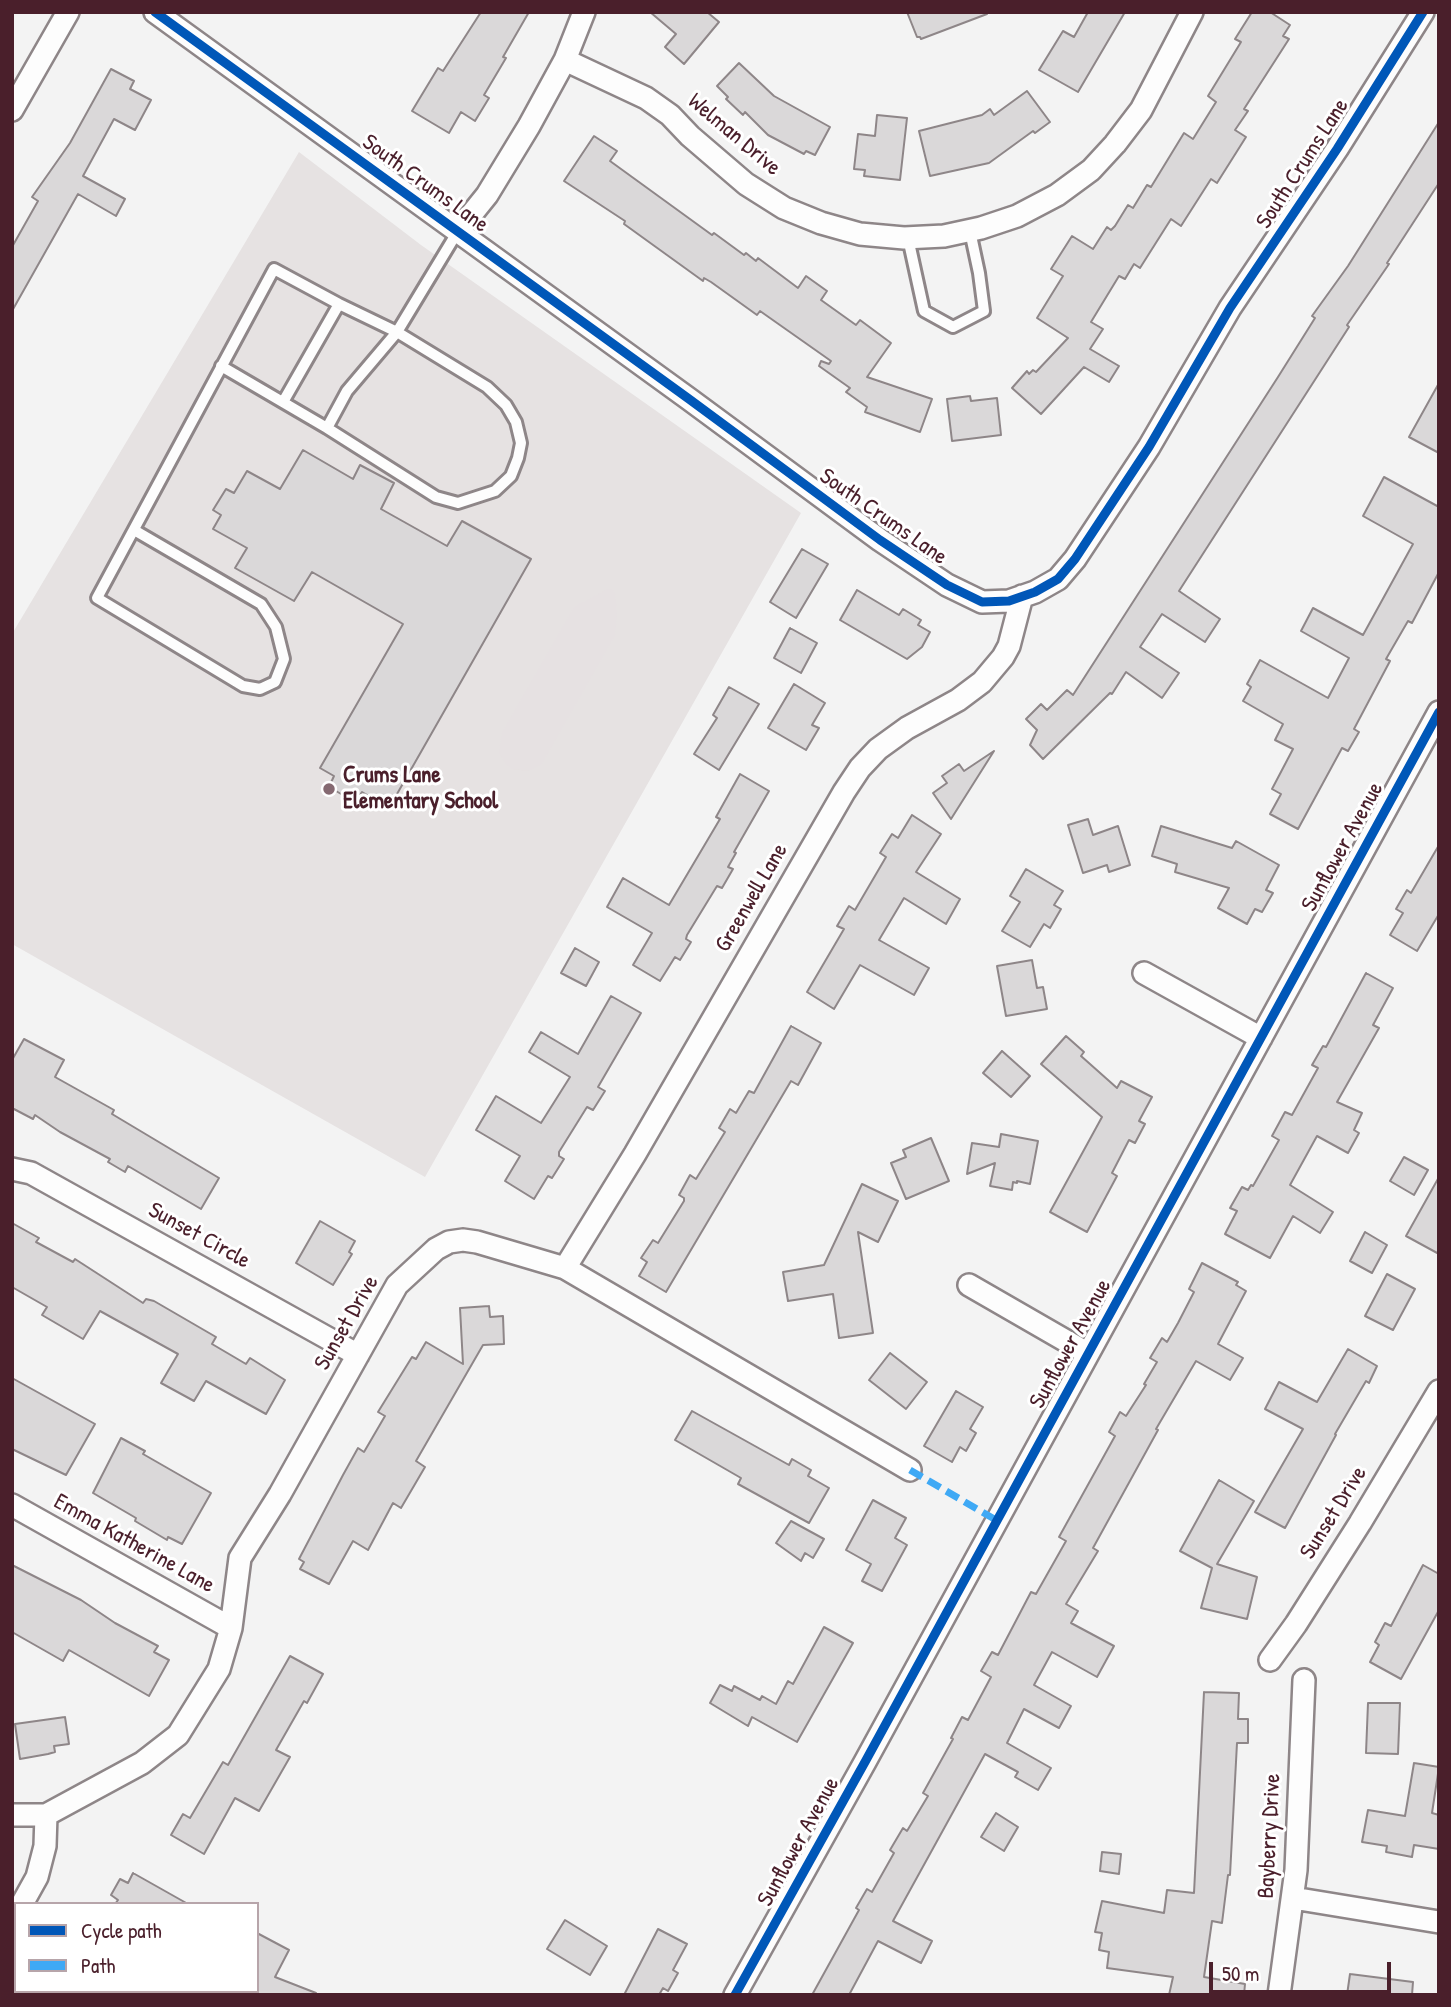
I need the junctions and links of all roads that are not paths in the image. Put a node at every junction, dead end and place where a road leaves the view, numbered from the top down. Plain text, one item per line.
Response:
1 (68, 12) edge
2 (155, 12) edge
3 (584, 12) edge
4 (1192, 12) edge
5 (1423, 12) edge
6 (565, 60) junction
7 (12, 110) edge
8 (458, 231) junction
9 (970, 231) junction
10 (908, 238) junction
11 (339, 304) junction
12 (397, 332) junction
13 (221, 366) junction
14 (283, 402) junction
15 (327, 428) junction
16 (134, 530) junction
17 (1023, 596) junction
18 (1439, 712) edge
19 (1144, 973) dead end
20 (1261, 1038) junction
21 (12, 1169) edge
22 (565, 1268) junction
23 (969, 1285) dead end
24 (1087, 1353) junction
25 (358, 1355) junction
26 (1439, 1391) edge
27 (910, 1470) dead end
28 (12, 1505) edge
29 (231, 1628) junction
30 (1270, 1660) dead end
31 (1304, 1679) dead end
32 (12, 1815) edge
33 (46, 1815) junction
34 (1293, 1898) junction
35 (23, 1902) edge
36 (1439, 1922) edge
37 (735, 1995) edge
38 (1279, 1995) edge

1 - 7 street
2 - 8 street, South Crums Lane
3 - 6 street
4 - 9 street, Welman Drive
5 - 17 street, South Crums Lane
6 - 8 street
6 - 10 street, Welman Drive
8 - 12 lane
8 - 17 street, South Crums Lane
9 - 10 street, Welman Drive
9 - 10 lane
11 - 12 lane
11 - 13 lane
11 - 14 lane
12 - 15 lane
12 - 15 lane
13 - 14 lane
13 - 16 lane
14 - 15 lane
16 - 16 lane
17 - 22 street, Greenwell Lane
18 - 20 street, Sunflower Avenue
19 - 20 street
20 - 24 street, Sunflower Avenue
21 - 25 street, Sunset Circle
22 - 25 street, Sunset Drive
22 - 27 street, Sunset Drive
23 - 24 street
24 - 37 street, Sunflower Avenue
25 - 29 street, Sunset Drive
26 - 30 street, Sunset Drive
28 - 29 street, Emma Katherine Lane
29 - 33 street, Sunset Drive
31 - 34 street, Bayberry Drive
32 - 33 street, Sunset Drive
33 - 35 street
34 - 36 street
34 - 38 street, Bayberry Drive

